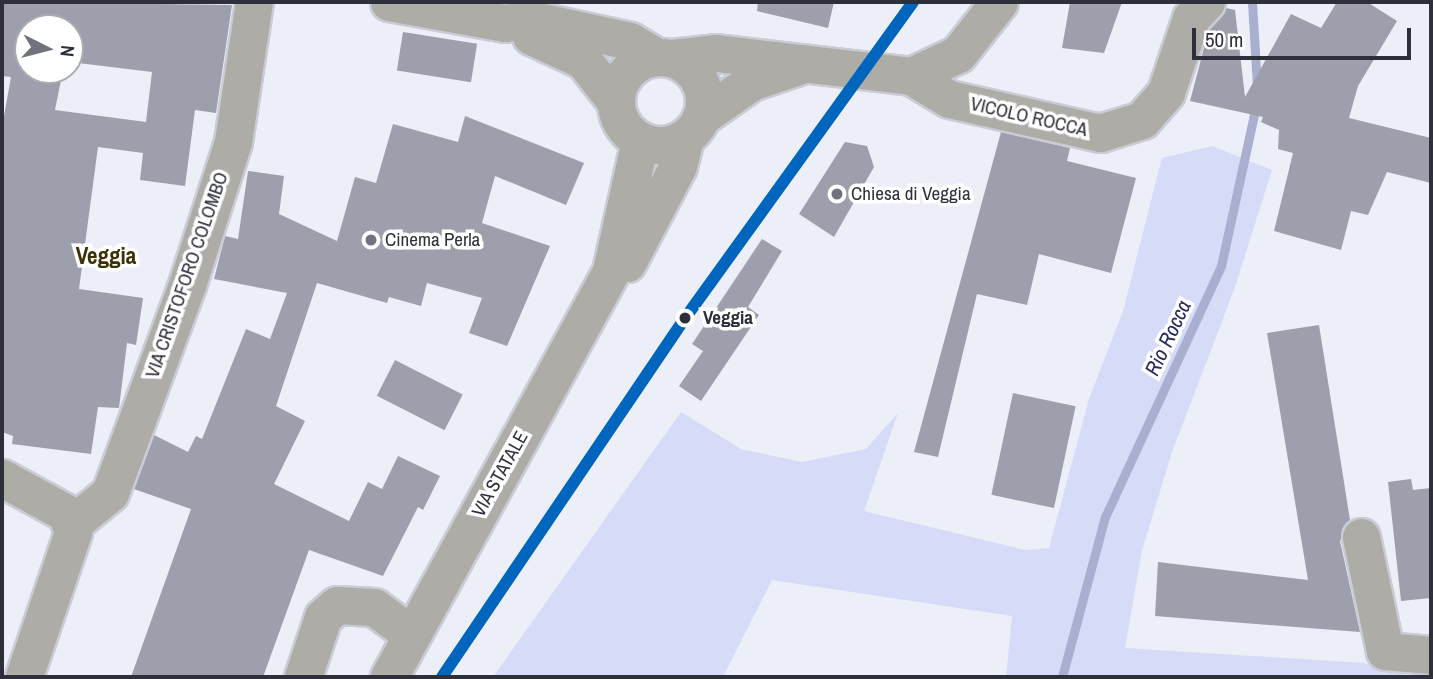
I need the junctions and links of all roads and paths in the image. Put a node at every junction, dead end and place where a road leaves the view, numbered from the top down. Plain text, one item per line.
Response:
1 (254, 2) edge
2 (390, 2) edge
3 (999, 2) edge
4 (1206, 2) edge
5 (505, 23) junction
6 (664, 57) junction
7 (814, 62) junction
8 (911, 76) junction
9 (616, 102) junction
10 (693, 127) junction
11 (640, 140) junction
12 (611, 271) junction
13 (2, 478) edge
14 (71, 525) junction
15 (1361, 537) dead end
16 (412, 635) junction
17 (1431, 654) edge
18 (24, 677) edge
19 (303, 677) edge
20 (389, 677) edge

1 - 14 street, VIA CRISTOFORO COLOMBO
2 - 5 street
3 - 8 street
4 - 8 street, VICOLO ROCCA
5 - 6 street
5 - 9 street
6 - 7 street
6 - 9 street
6 - 10 street, VIA STATALE
7 - 8 street
7 - 10 street
9 - 11 street
10 - 11 street
10 - 12 street, VIA STATALE
11 - 12 street, VIA STATALE
12 - 16 street, VIA STATALE
13 - 14 street
14 - 18 street
15 - 17 street
16 - 19 street
16 - 20 street, VIA STATALE

